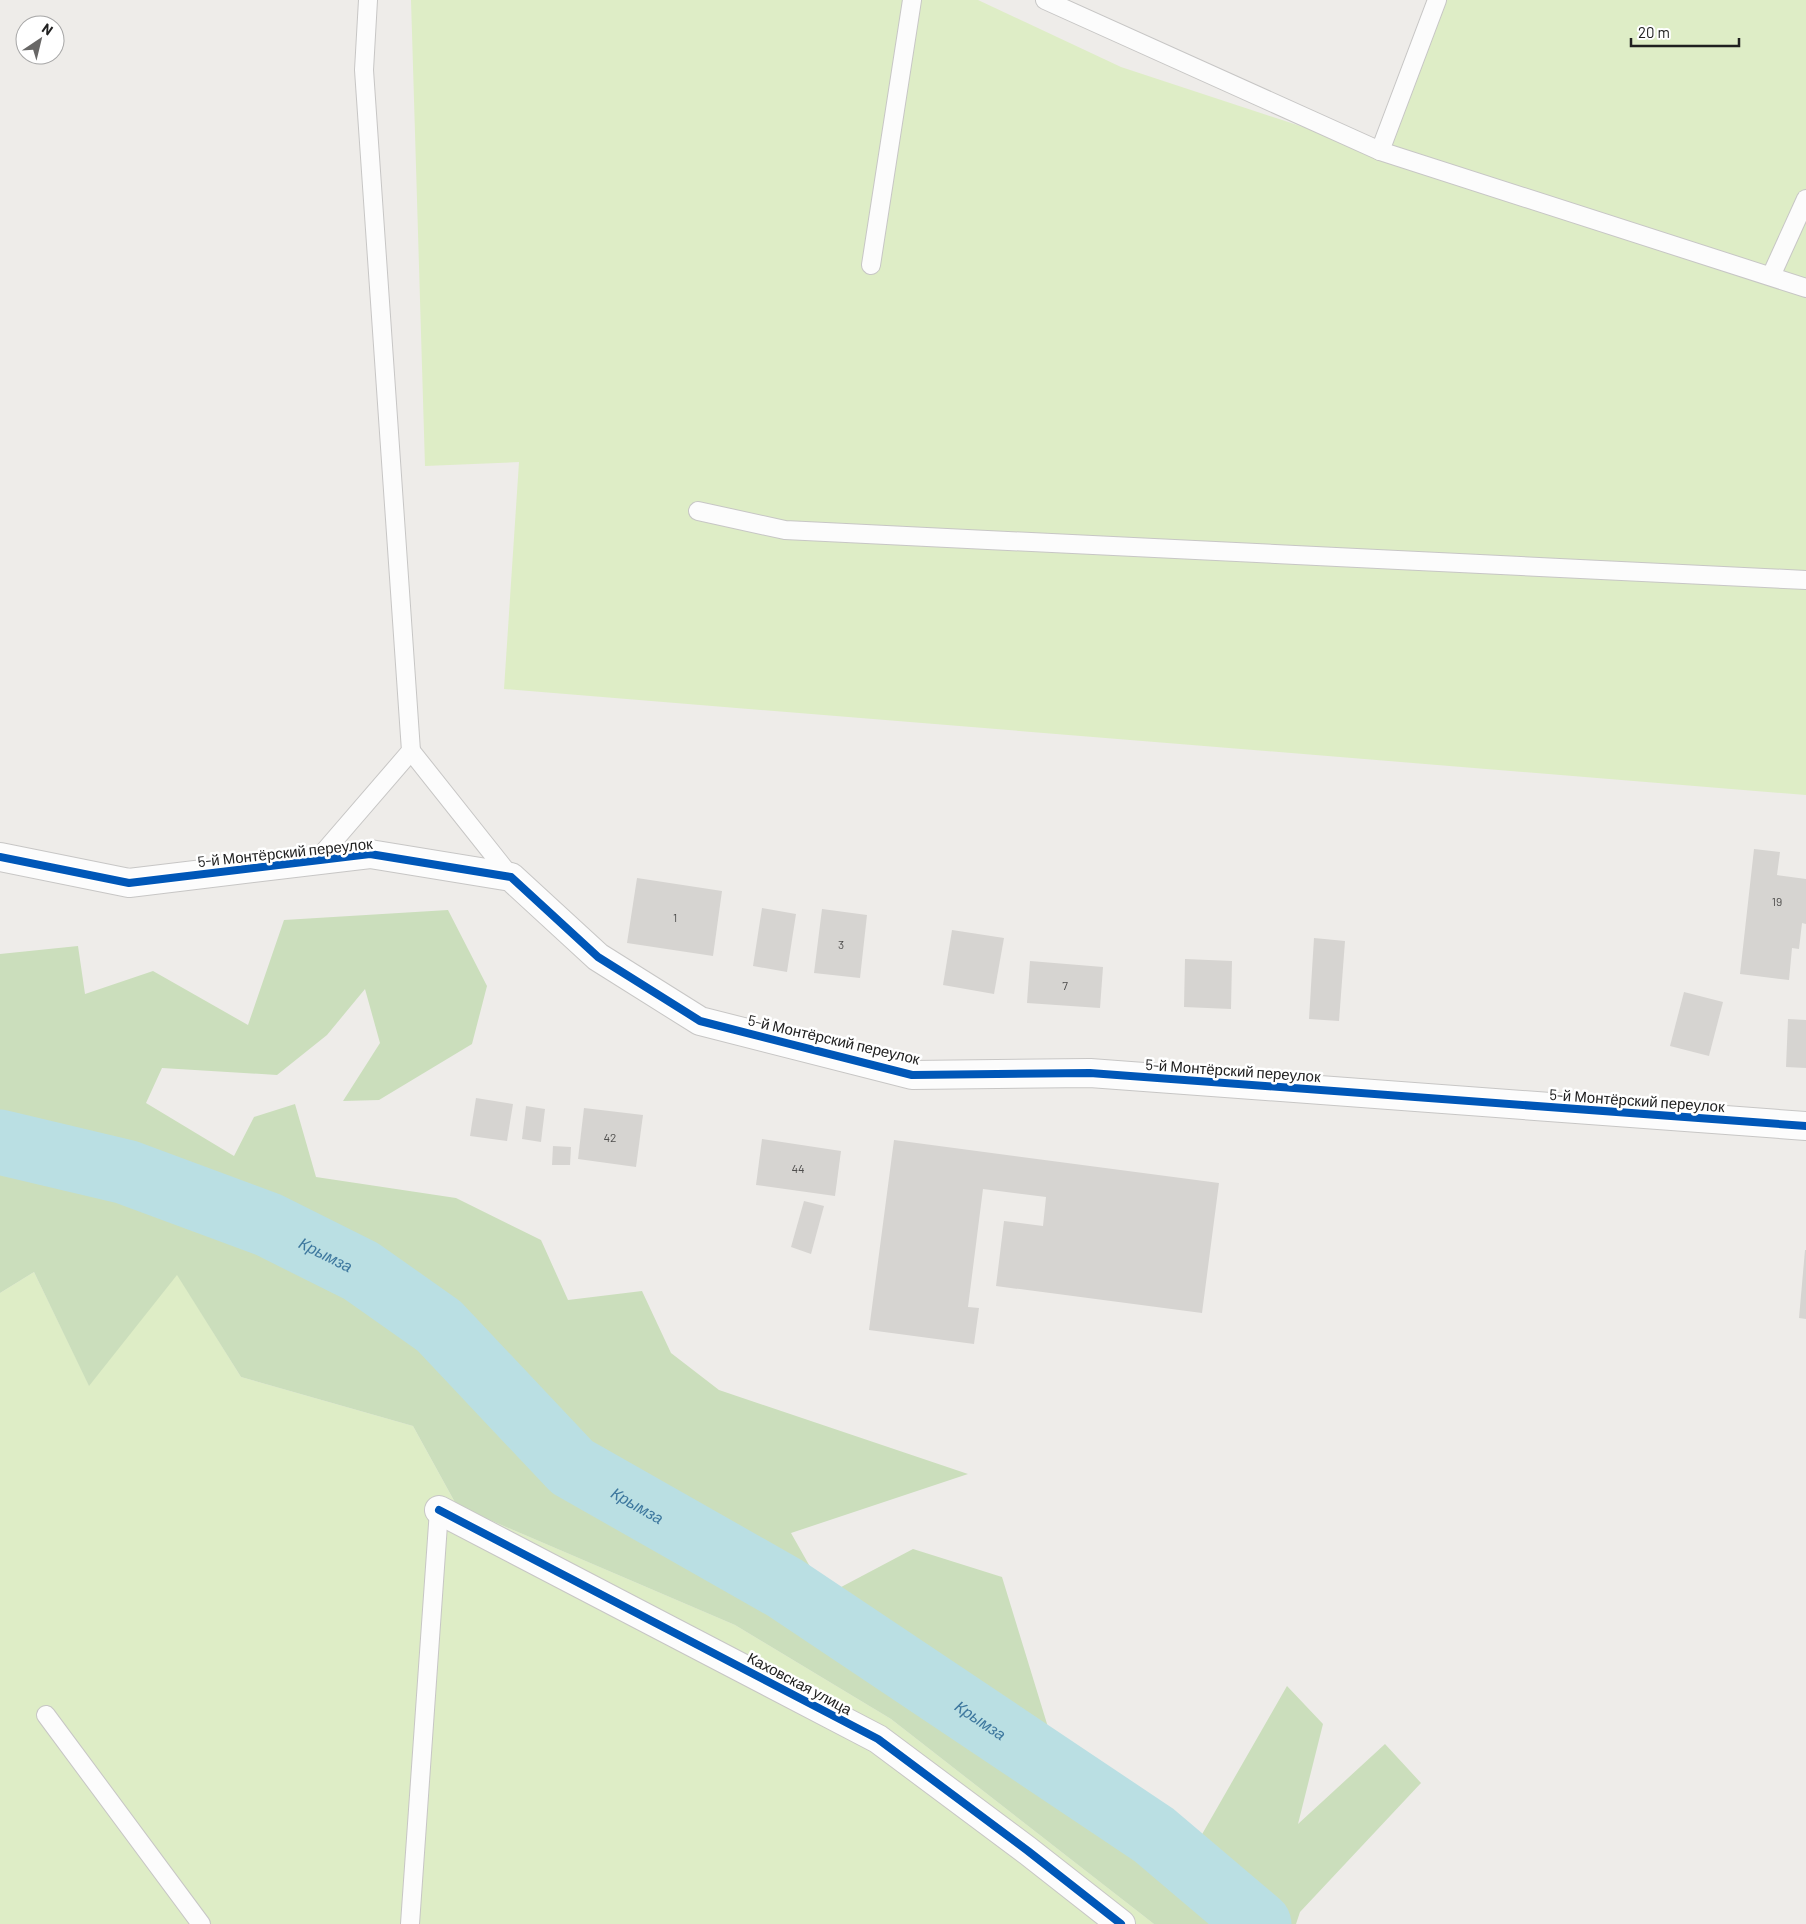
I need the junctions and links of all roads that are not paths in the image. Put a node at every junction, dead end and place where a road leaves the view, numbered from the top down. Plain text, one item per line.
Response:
1 (368, 0) edge
2 (912, 0) edge
3 (1045, 0) edge
4 (1437, 0) edge
5 (1380, 150) junction
6 (1806, 199) edge
7 (871, 265) dead end
8 (1770, 276) junction
9 (1806, 288) edge
10 (698, 511) dead end
11 (1806, 580) edge
12 (411, 751) junction
13 (0, 857) edge
14 (317, 860) junction
15 (511, 877) junction
16 (1806, 1126) edge
17 (439, 1510) joint
18 (46, 1715) dead end
19 (201, 1924) edge
20 (410, 1924) edge
21 (1121, 1924) edge

1 - 12 lane
2 - 7 lane
3 - 5 lane
4 - 5 lane
5 - 8 lane
6 - 8 lane
8 - 9 lane
10 - 11 lane
12 - 14 lane
12 - 15 lane
13 - 14 street, 5-й Монтёрский переулок
14 - 15 street, 5-й Монтёрский переулок
15 - 16 street, 5-й Монтёрский переулок
17 - 20 lane
17 - 21 street, Каховская улица
18 - 19 lane

